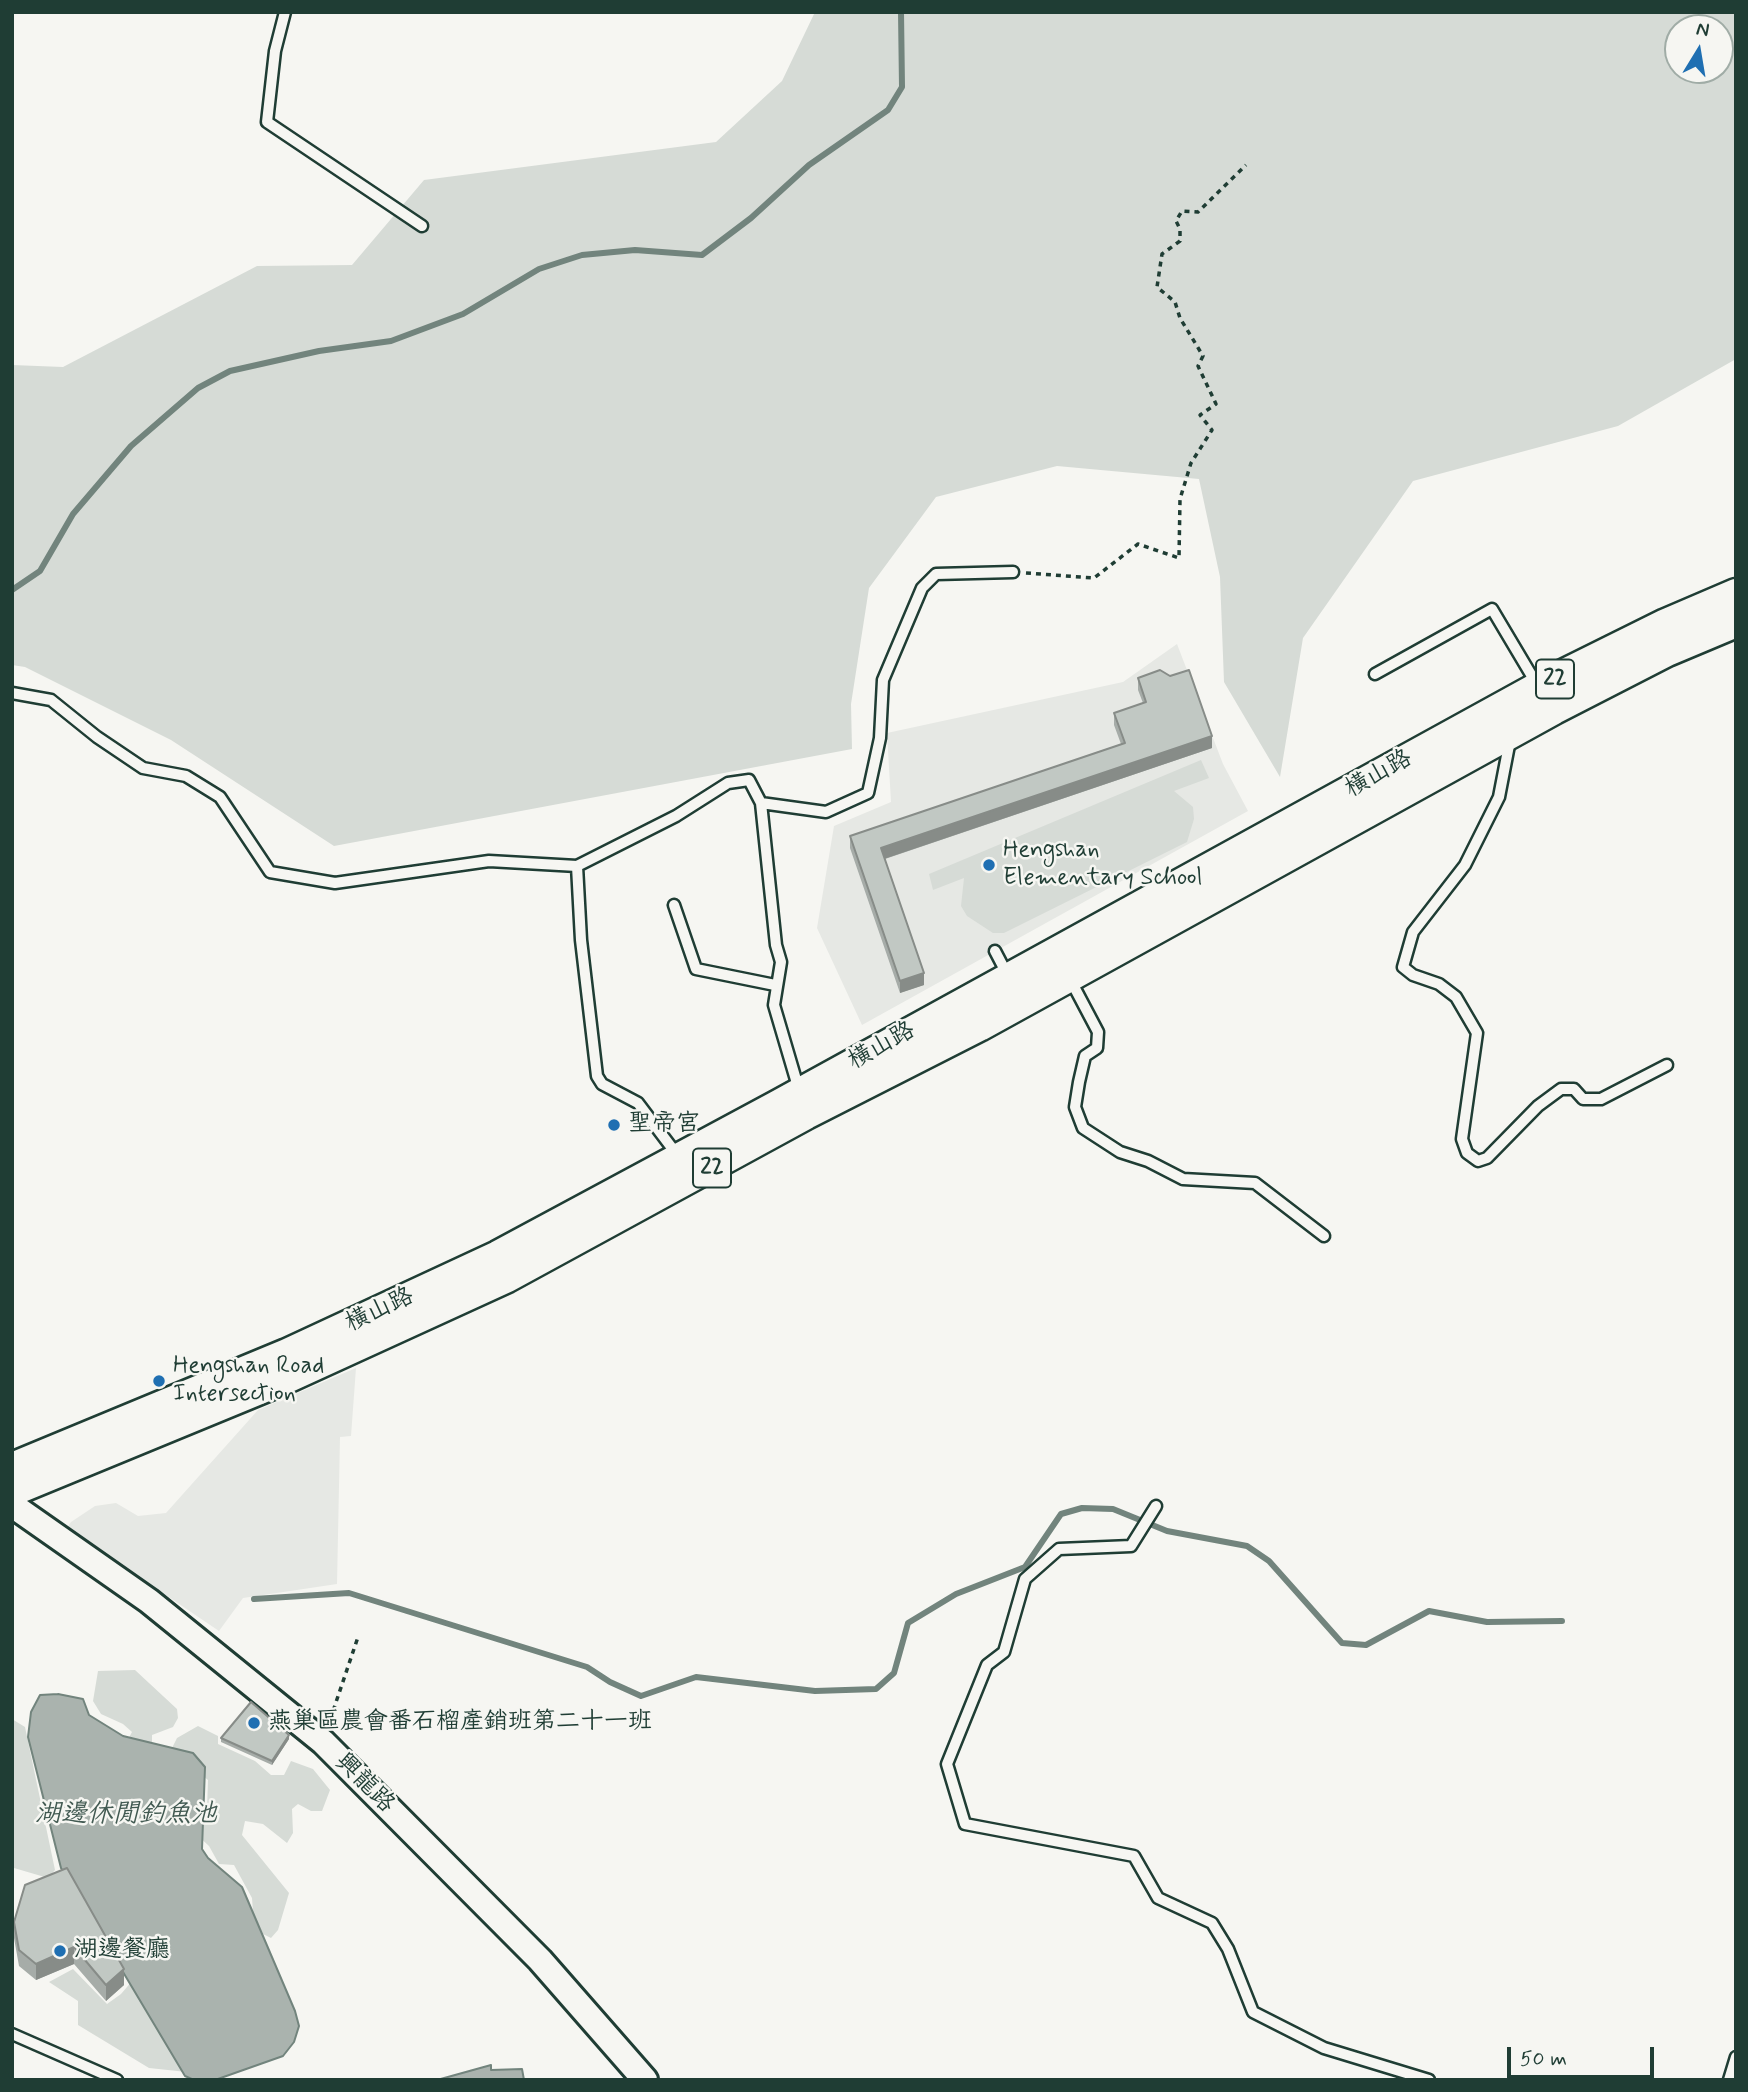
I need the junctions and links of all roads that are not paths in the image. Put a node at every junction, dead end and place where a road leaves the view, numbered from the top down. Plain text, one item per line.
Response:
1 (285, 12) edge
2 (422, 226) dead end
3 (1013, 572) road end
4 (1736, 594) edge
5 (1736, 622) edge
6 (1375, 674) dead end
7 (12, 693) edge
8 (1547, 698) junction
9 (1511, 733) junction
10 (761, 803) junction
11 (577, 866) junction
12 (674, 905) dead end
13 (1069, 977) junction
14 (1011, 982) junction
15 (775, 985) junction
16 (1667, 1065) dead end
17 (803, 1103) junction
18 (685, 1169) junction
19 (1324, 1236) dead end
20 (12, 1468) edge
21 (12, 1491) edge
22 (12, 1506) edge
23 (1156, 1506) dead end
24 (12, 2034) edge
25 (1736, 2057) edge
26 (117, 2080) edge
27 (645, 2080) edge
28 (1429, 2080) edge
29 (1729, 2080) edge

1 - 2 lane
3 - 10 lane
4 - 8 main road, 橫山路 / 22
5 - 8 main road, 橫山路 / 22
6 - 8 lane
7 - 11 lane
8 - 9 main road, 橫山路 / 22
8 - 14 main road, 橫山路 / 22
9 - 13 main road, 橫山路 / 22
9 - 16 lane
10 - 11 lane
10 - 15 lane
11 - 18 lane
12 - 15 lane
13 - 14 main road, 橫山路 / 22
13 - 19 lane
14 - 17 main road, 橫山路 / 22
15 - 17 lane
17 - 18 main road, 橫山路 / 22
18 - 20 main road, 橫山路 / 22
18 - 21 main road, 橫山路 / 22
22 - 27 street, 興龍路
23 - 28 lane
24 - 26 lane
25 - 29 lane

